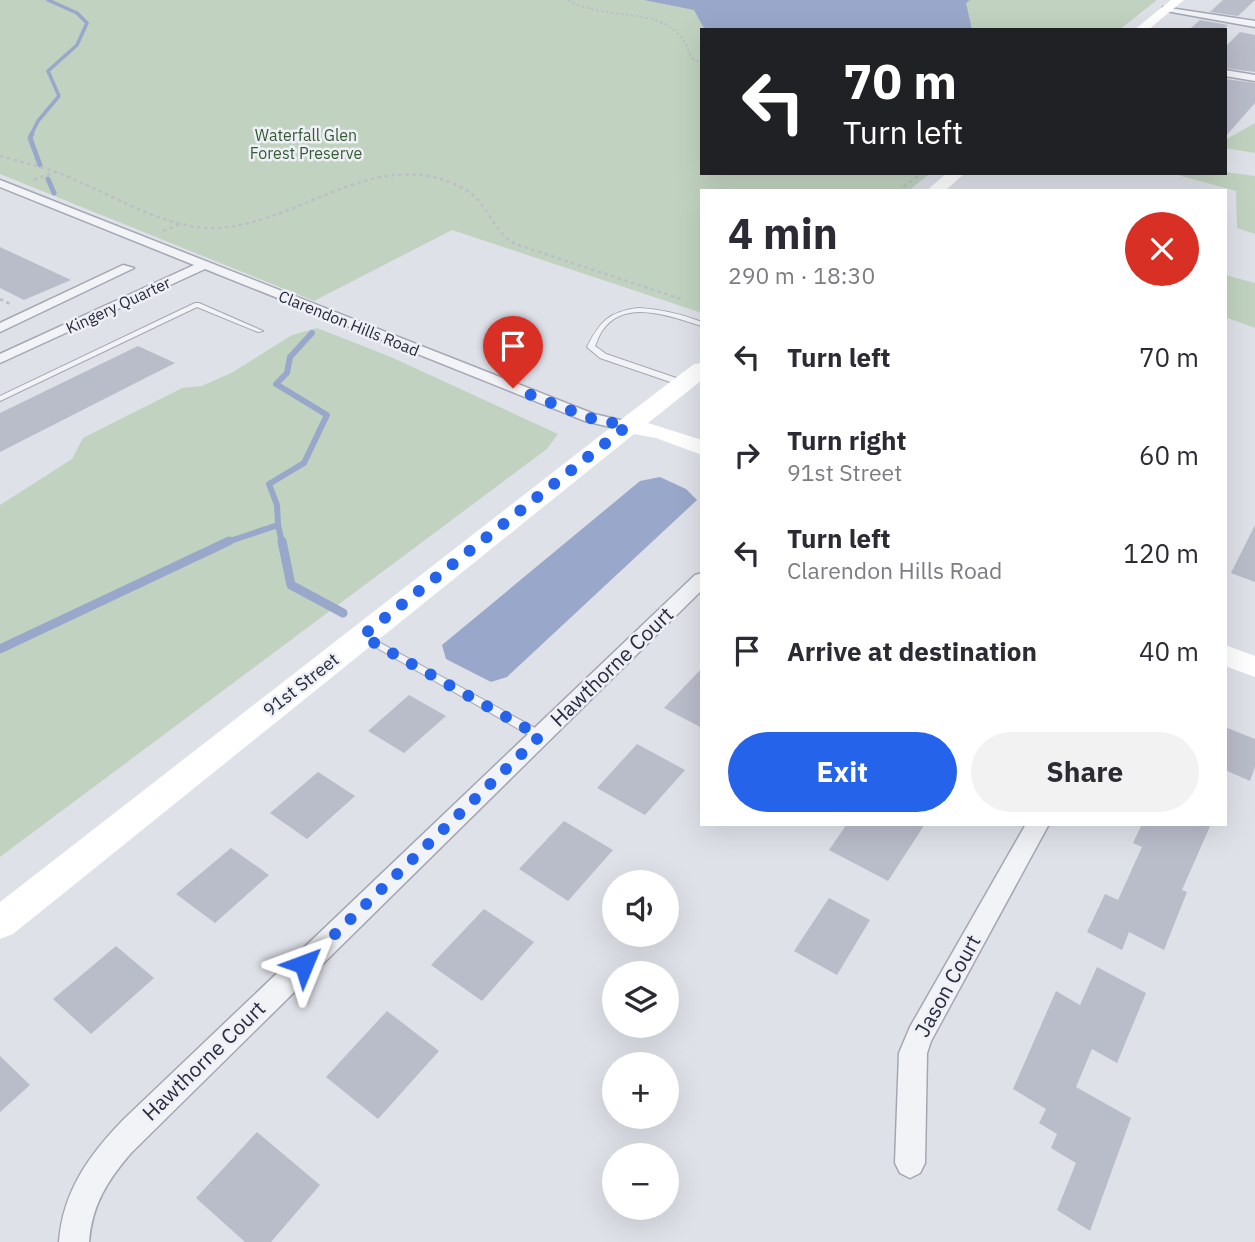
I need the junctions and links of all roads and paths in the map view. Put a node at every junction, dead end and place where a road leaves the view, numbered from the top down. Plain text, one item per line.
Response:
1 (568, 0) edge
2 (1178, 0) edge
3 (1166, 9) junction
4 (1255, 24) edge
5 (1142, 28) edge
6 (700, 63) edge
7 (1227, 73) edge
8 (1255, 78) edge
9 (0, 156) edge
10 (919, 175) edge
11 (954, 175) edge
12 (0, 183) edge
13 (901, 189) edge
14 (937, 189) edge
15 (204, 265) junction
16 (128, 268) dead end
17 (690, 302) dead end
18 (700, 323) edge
19 (0, 329) edge
20 (260, 331) dead end
21 (31, 344) junction
22 (0, 359) edge
23 (700, 371) edge
24 (683, 384) junction
25 (0, 399) edge
26 (627, 426) junction
27 (700, 447) edge
28 (700, 581) edge
29 (362, 636) junction
30 (1227, 656) edge
31 (1255, 667) edge
32 (540, 736) junction
33 (1037, 826) edge
34 (0, 923) edge
35 (910, 1163) dead end
36 (74, 1242) edge

1 - 6 path
2 - 3 main road
3 - 4 street
3 - 5 main road
7 - 8 street
9 - 17 path
10 - 13 path
11 - 14 main road
12 - 15 street, Clarendon Hills Road
15 - 21 street, Kingery Quarter
15 - 26 street, Clarendon Hills Road
16 - 19 street, Kingery Quarter
18 - 24 lane
19 - 21 street, Kingery Quarter
20 - 25 lane
21 - 22 street, Kingery Quarter
23 - 24 main road, 91st Street
24 - 26 main road, 91st Street
26 - 27 main road, Clarendon Hills Road
26 - 29 main road, 91st Street
28 - 32 street, Hawthorne Court
29 - 32 lane
29 - 34 main road, 91st Street
30 - 31 main road
32 - 36 street, Hawthorne Court
33 - 35 street, Jason Court

